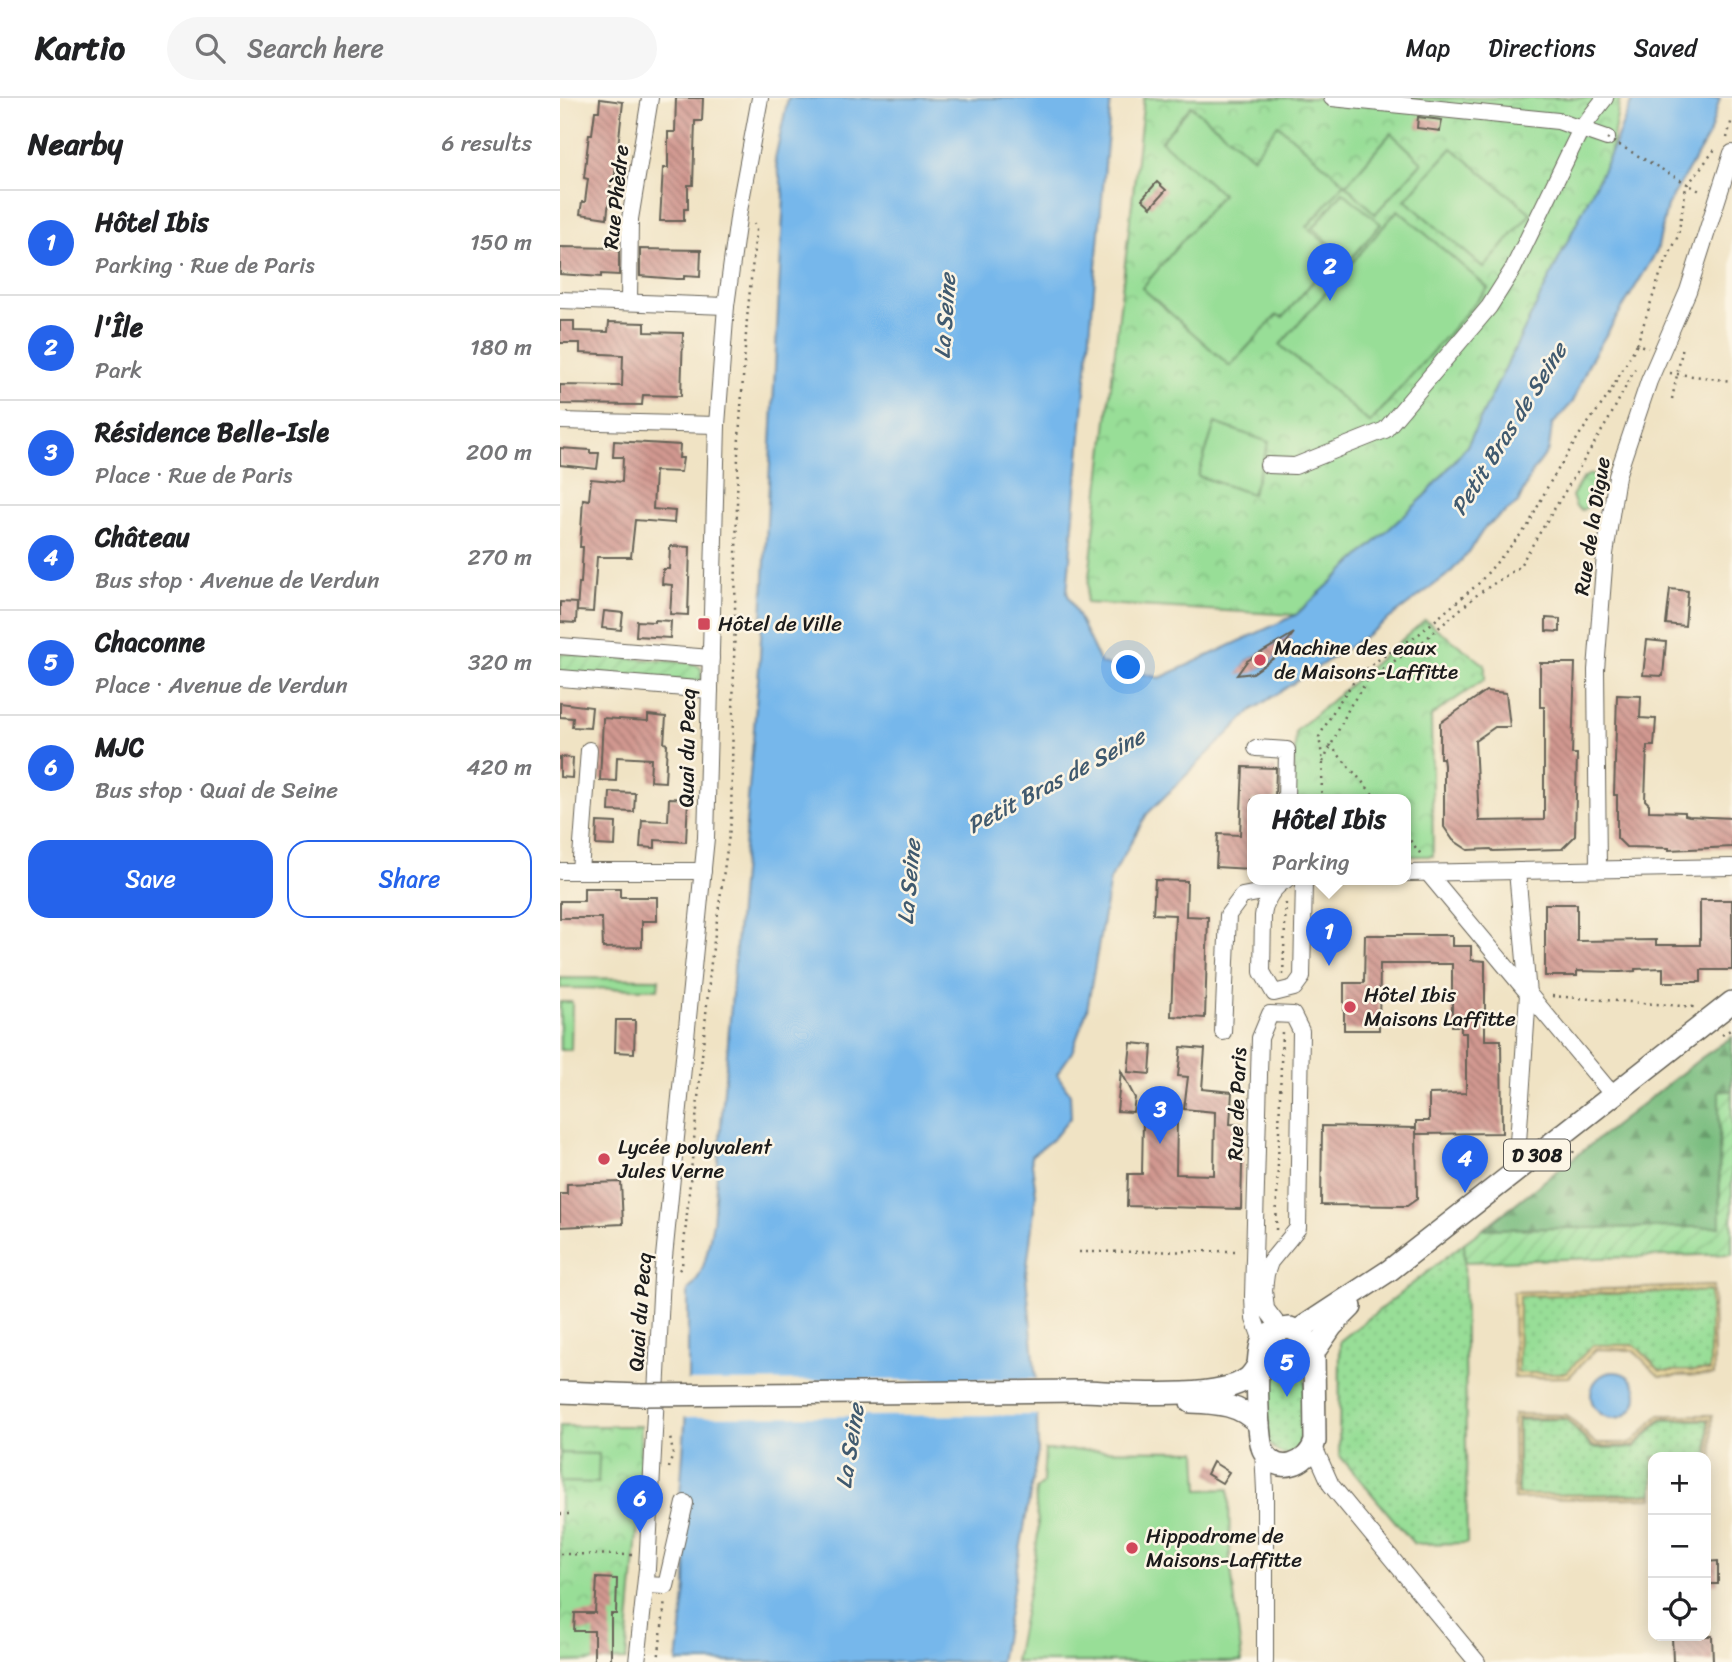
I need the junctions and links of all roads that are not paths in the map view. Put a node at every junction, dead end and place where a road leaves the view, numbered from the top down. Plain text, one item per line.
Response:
1 (650, 98) edge
2 (760, 98) edge
3 (1332, 98) edge
4 (1605, 98) edge
5 (1581, 129) junction
6 (1607, 138) road end
7 (1732, 153) edge
8 (1715, 206) junction
9 (1732, 209) edge
10 (560, 300) edge
11 (629, 302) junction
12 (726, 306) junction
13 (560, 421) edge
14 (717, 425) junction
15 (1268, 465) dead end
16 (560, 646) edge
17 (711, 658) junction
18 (560, 678) edge
19 (710, 690) junction
20 (1256, 748) dead end
21 (589, 750) dead end
22 (1286, 794) edge
23 (1732, 867) edge
24 (1598, 869) junction
25 (560, 871) edge
26 (580, 871) junction
27 (703, 871) junction
28 (1517, 871) junction
29 (1411, 873) edge
30 (1428, 873) junction
31 (1280, 885) edge
32 (1304, 888) edge
33 (1273, 890) junction
34 (1528, 994) junction
35 (1728, 1009) edge
36 (1223, 1032) dead end
37 (1612, 1094) junction
38 (1516, 1172) junction
39 (1390, 1270) junction
40 (1289, 1330) junction
41 (1262, 1341) junction
42 (1314, 1352) junction
43 (1258, 1365) junction
44 (560, 1392) edge
45 (1082, 1396) junction
46 (646, 1400) junction
47 (560, 1406) edge
48 (1259, 1425) junction
49 (1314, 1447) junction
50 (1262, 1450) junction
51 (1291, 1465) junction
52 (1331, 1485) junction
53 (1265, 1491) junction
54 (685, 1503) dead end
55 (646, 1585) junction
56 (637, 1662) edge
57 (1265, 1662) edge
58 (1477, 1662) edge

1 - 11 street, Rue Phèdre
2 - 12 street, Quai du Pecq
3 - 5 street
4 - 5 street
5 - 6 street
5 - 15 street
7 - 8 street, Rue de la Digue
8 - 9 street
8 - 24 street, Rue de la Digue
10 - 11 street
11 - 12 street
12 - 14 street, Quai du Pecq
13 - 14 street
14 - 17 street, Quai du Pecq
16 - 17 street
17 - 19 street, Quai du Pecq
18 - 19 street
19 - 27 street, Quai du Pecq
20 - 22 street
21 - 26 street
23 - 24 street
24 - 28 street
25 - 26 street
26 - 27 street
27 - 46 street, Quai du Pecq
28 - 30 street
28 - 34 street
29 - 30 street
30 - 34 street
31 - 33 street
32 - 33 street
33 - 36 street
34 - 37 street
34 - 38 street
35 - 37 main road, D 308
37 - 38 main road, D 308
38 - 39 main road, D 308
39 - 40 main road, D 308
39 - 42 main road, D 308
40 - 41 main road
40 - 41 street, Rue de Paris
40 - 42 main road
41 - 43 main road
42 - 49 main road
43 - 45 main road
43 - 48 main road
44 - 46 main road
45 - 46 main road, bridge
45 - 48 main road
46 - 47 main road
46 - 55 street, Quai du Pecq
48 - 50 main road
49 - 51 main road
49 - 52 street
50 - 51 main road
50 - 53 street
51 - 52 street
51 - 53 street
52 - 58 street
53 - 57 street
54 - 55 street
55 - 56 street, Quai du Pecq

